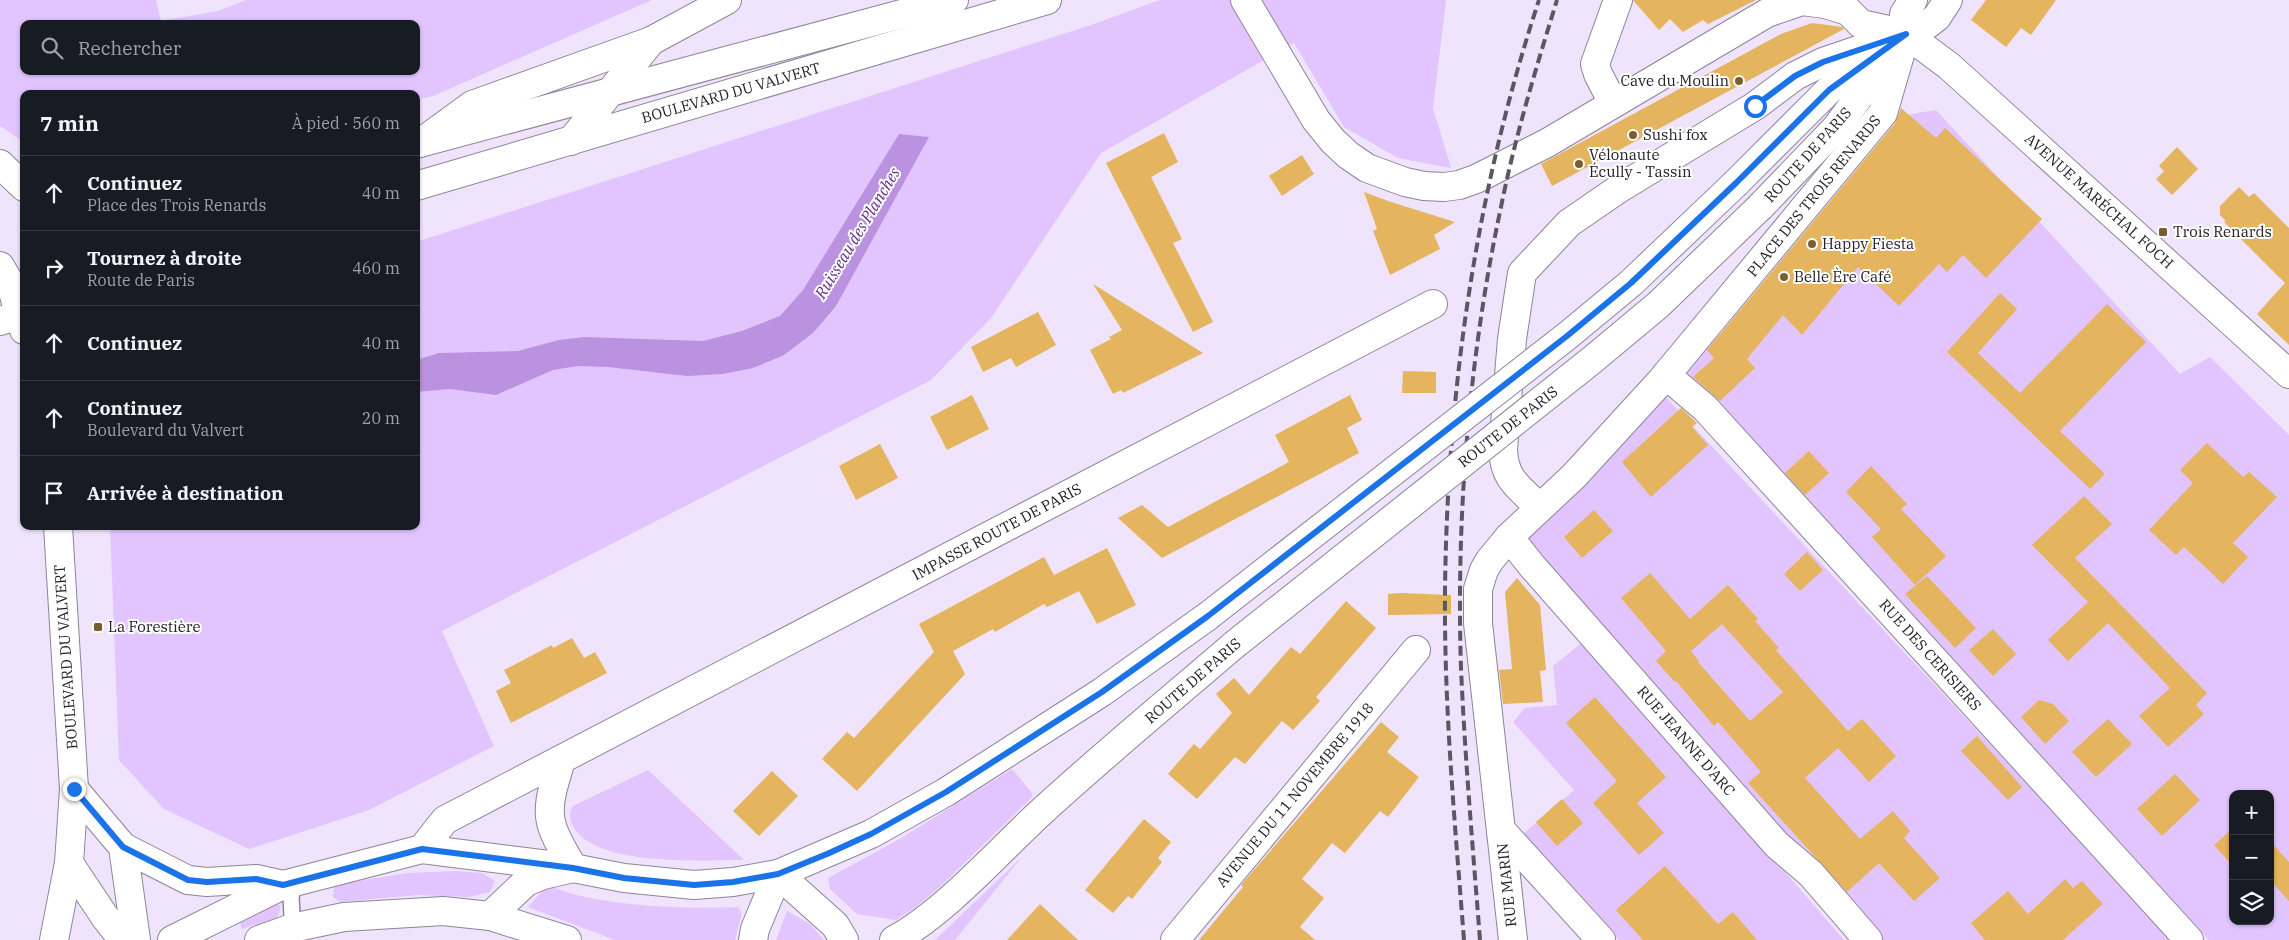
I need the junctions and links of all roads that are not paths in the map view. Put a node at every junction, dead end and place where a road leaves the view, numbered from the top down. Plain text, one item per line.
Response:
1 (727, 0) edge
2 (954, 0) edge
3 (1047, 0) edge
4 (1246, 0) edge
5 (1618, 0) edge
6 (1913, 0) edge
7 (1948, 0) edge
8 (1906, 34) junction
9 (651, 41) junction
10 (609, 93) junction
11 (1613, 103) junction
12 (571, 141) junction
13 (420, 143) edge
14 (420, 143) edge
15 (0, 163) edge
16 (20, 168) edge
17 (20, 183) edge
18 (420, 185) edge
19 (9, 280) edge
20 (1433, 304) dead end
21 (17, 320) edge
22 (2289, 374) edge
23 (1666, 375) junction
24 (1539, 507) junction
25 (58, 530) edge
26 (1509, 537) junction
27 (1416, 650) dead end
28 (561, 760) junction
29 (74, 789) junction
30 (1501, 830) junction
31 (123, 847) junction
32 (422, 849) junction
33 (69, 863) junction
34 (573, 868) junction
35 (778, 874) junction
36 (289, 883) junction
37 (490, 916) junction
38 (293, 934) edge
39 (901, 938) edge
40 (54, 940) edge
41 (124, 940) edge
42 (136, 940) edge
43 (172, 940) edge
44 (259, 940) edge
45 (567, 940) edge
46 (753, 940) edge
47 (844, 940) edge
48 (1175, 940) edge
49 (1513, 940) edge
50 (1601, 940) edge
51 (1868, 940) edge
52 (2189, 940) edge

1 - 9 main road
2 - 10 main road, BOULEVARD DU VALVERT
3 - 12 main road, BOULEVARD DU VALVERT
4 - 11 main road
5 - 11 main road
6 - 8 main road, PLACE DES TROIS RENARDS
7 - 8 main road
8 - 11 main road
8 - 22 main road, AVENUE MARÉCHAL FOCH
8 - 23 main road, PLACE DES TROIS RENARDS
8 - 24 main road
8 - 35 main road, ROUTE DE PARIS, bridge
8 - 39 main road, ROUTE DE PARIS, bridge
9 - 10 main road
9 - 13 main road
10 - 12 main road
10 - 14 main road, BOULEVARD DU VALVERT
12 - 18 main road, BOULEVARD DU VALVERT
15 - 16 main road
15 - 17 main road
19 - 21 main road
20 - 28 main road, IMPASSE ROUTE DE PARIS
23 - 24 main road, PLACE DES TROIS RENARDS
23 - 52 main road, RUE DES CERISIERS
24 - 26 main road
25 - 29 main road, BOULEVARD DU VALVERT
26 - 30 main road, RUE MARIN
26 - 51 main road, RUE JEANNE D'ARC
27 - 48 main road, AVENUE DU 11 NOVEMBRE 1918
28 - 32 main road, IMPASSE ROUTE DE PARIS
28 - 34 main road
29 - 31 main road
29 - 33 main road, BOULEVARD DU VALVERT
30 - 49 main road, RUE MARIN
30 - 50 main road
31 - 36 main road
31 - 42 main road
32 - 34 main road, ROUTE DE PARIS
32 - 36 main road, ROUTE DE PARIS
33 - 40 main road, BOULEVARD DU VALVERT
33 - 41 main road
34 - 35 main road, ROUTE DE PARIS
34 - 37 main road
35 - 46 main road
35 - 47 main road
36 - 38 lane
36 - 43 main road, ROUTE DE PARIS
37 - 38 main road
37 - 45 main road
38 - 44 main road

